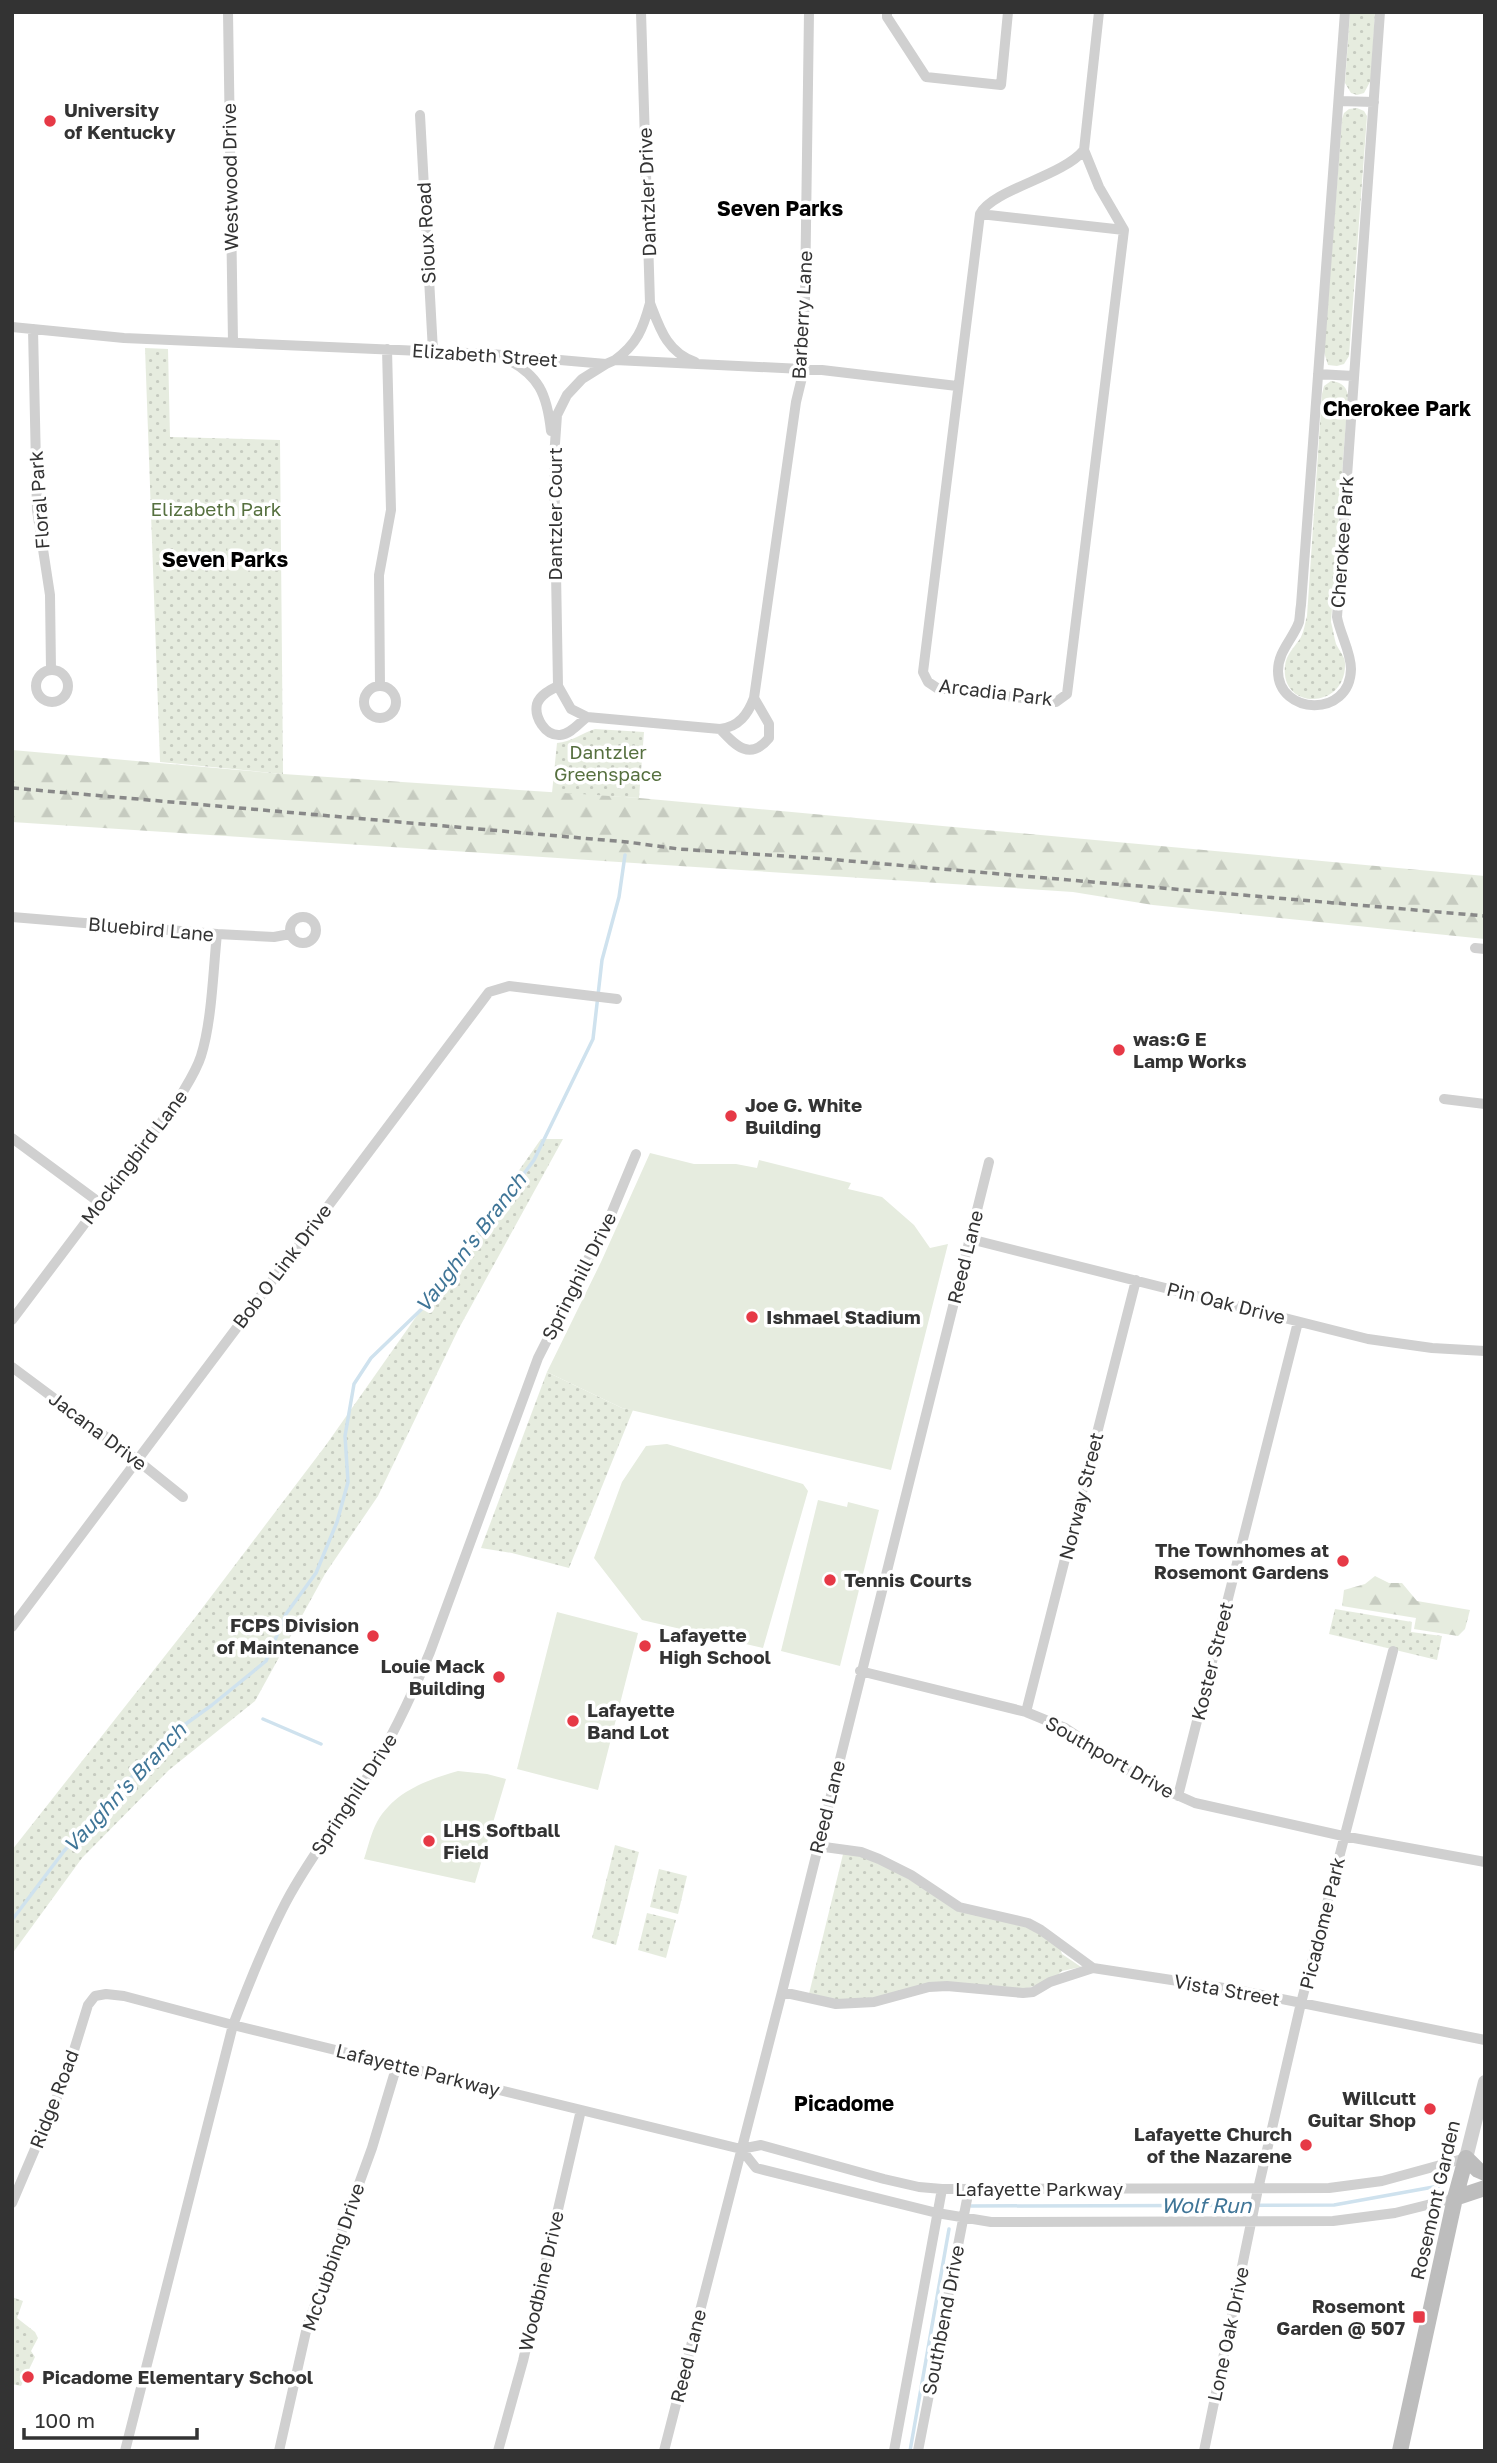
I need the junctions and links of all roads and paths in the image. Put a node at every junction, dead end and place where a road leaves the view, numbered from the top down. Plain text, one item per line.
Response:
1 (228, 12) edge
2 (641, 12) edge
3 (809, 12) edge
4 (887, 12) edge
5 (1008, 12) edge
6 (1099, 12) edge
7 (1345, 12) edge
8 (1380, 12) edge
9 (1339, 100) junction
10 (1374, 102) junction
11 (420, 115) dead end
12 (1084, 150) junction
13 (980, 214) junction
14 (1124, 230) junction
15 (650, 303) junction
16 (12, 327) edge
17 (33, 329) junction
18 (233, 342) junction
19 (387, 349) junction
20 (433, 351) junction
21 (498, 354) junction
22 (610, 362) junction
23 (707, 366) junction
24 (804, 369) junction
25 (1318, 374) junction
26 (1353, 376) junction
27 (957, 386) junction
28 (554, 458) junction
29 (51, 670) dead end
30 (380, 686) dead end
31 (558, 686) junction
32 (754, 698) junction
33 (587, 717) junction
34 (720, 729) junction
35 (12, 917) edge
36 (217, 934) junction
37 (290, 934) dead end
38 (617, 999) dead end
39 (1444, 1099) dead end
40 (1485, 1104) edge
41 (12, 1138) edge
42 (636, 1154) dead end
43 (989, 1162) dead end
44 (100, 1203) junction
45 (970, 1239) junction
46 (1136, 1280) junction
47 (12, 1320) edge
48 (1298, 1322) junction
49 (1485, 1351) edge
50 (12, 1367) edge
51 (137, 1460) junction
52 (183, 1497) dead end
53 (12, 1628) edge
54 (1393, 1651) dead end
55 (860, 1671) junction
56 (1026, 1712) junction
57 (1178, 1796) junction
58 (1343, 1836) junction
59 (817, 1846) junction
60 (1485, 1862) edge
61 (1093, 1968) junction
62 (782, 1992) junction
63 (95, 1996) joint
64 (1301, 2003) junction
65 (233, 2025) junction
66 (1485, 2040) edge
67 (397, 2065) junction
68 (1485, 2082) edge
69 (581, 2110) junction
70 (741, 2149) junction
71 (1466, 2158) junction
72 (1485, 2173) edge
73 (1485, 2188) edge
74 (942, 2189) junction
75 (969, 2189) junction
76 (1257, 2192) junction
77 (1455, 2198) junction
78 (12, 2203) edge
79 (937, 2213) junction
80 (963, 2219) junction
81 (1252, 2220) junction
82 (125, 2451) edge
83 (279, 2451) edge
84 (498, 2451) edge
85 (664, 2451) edge
86 (894, 2451) edge
87 (918, 2451) edge
88 (1204, 2451) edge
89 (1401, 2451) edge

1 - 18 street, Westwood Drive
2 - 15 street, Dantzler Drive
3 - 24 street, Barberry Lane
4 - 5 street
6 - 12 street
7 - 9 street, Cherokee Park
8 - 10 street, Cherokee Park
9 - 10 street
9 - 25 street, Cherokee Park
10 - 26 street, Cherokee Park
11 - 20 street, Sioux Road
12 - 13 street
12 - 14 street
13 - 14 street
13 - 27 street, Arcadia Park
14 - 27 street, Arcadia Park
15 - 22 street, Dantzler Drive
15 - 23 street
16 - 17 street, Elizabeth Street
17 - 18 street, Elizabeth Street
17 - 29 street, Floral Park
18 - 19 street, Elizabeth Street
19 - 20 street, Elizabeth Street
19 - 30 street
20 - 21 street, Elizabeth Street
21 - 22 street, Elizabeth Street
21 - 28 street
22 - 23 street, Elizabeth Street
22 - 28 street, Dantzler Court
23 - 24 street, Elizabeth Street
24 - 27 street, Elizabeth Street
24 - 32 street, Barberry Lane
25 - 26 street
25 - 26 street, Cherokee Park
28 - 31 street, Dantzler Court
31 - 33 street
31 - 33 street
32 - 34 street, Barberry Lane
32 - 34 street
33 - 34 street
35 - 36 street, Bluebird Lane
36 - 37 street, Bluebird Lane
36 - 44 street, Mockingbird Lane
38 - 51 street, Bob O Link Drive
39 - 40 street
41 - 44 street
42 - 65 street, Springhill Drive
43 - 45 street, Reed Lane
44 - 47 street, Mockingbird Lane
45 - 46 street, Pin Oak Drive
45 - 55 street, Reed Lane
46 - 48 street, Pin Oak Drive
46 - 56 street, Norway Street
48 - 49 street, Pin Oak Drive
48 - 57 street, Koster Street
50 - 51 street, Jacana Drive
51 - 52 street, Jacana Drive
51 - 53 street, Bob O Link Drive
54 - 58 street, Picadome Park
55 - 56 street, Southport Drive
55 - 59 street, Reed Lane
56 - 57 street, Southport Drive
57 - 58 street, Southport Drive
58 - 60 street, Southport Drive
58 - 64 street, Picadome Park
59 - 61 street
59 - 62 street, Reed Lane
61 - 62 street
61 - 64 street, Vista Street
62 - 70 street, Reed Lane
63 - 65 street, Lafayette Parkway
63 - 78 street, Ridge Road
64 - 66 street, Vista Street
64 - 76 street, Picadome Park
65 - 67 street, Lafayette Parkway
65 - 82 street, Springhill Drive
67 - 69 street, Lafayette Parkway
67 - 83 street, McCubbing Drive
68 - 71 street, Rosemont Garden
69 - 70 street, Lafayette Parkway
69 - 84 street, Woodbine Drive
70 - 74 street, Lafayette Parkway
70 - 79 street, Lafayette Parkway
70 - 85 street, Reed Lane
71 - 72 main road
71 - 76 street, Lafayette Parkway
71 - 77 main road, Rosemont Garden
73 - 77 main road
74 - 75 street, Lafayette Parkway
74 - 79 street, Southbend Drive
75 - 76 street, Lafayette Parkway
75 - 80 street, Southbend Drive
76 - 81 street, Picadome Park
77 - 81 street, Lafayette Parkway
77 - 89 main road, Rosemont Garden
79 - 80 street, Lafayette Parkway
79 - 86 street, Southbend Drive
80 - 81 street, Lafayette Parkway
80 - 87 street, Southbend Drive
81 - 88 street, Lone Oak Drive

